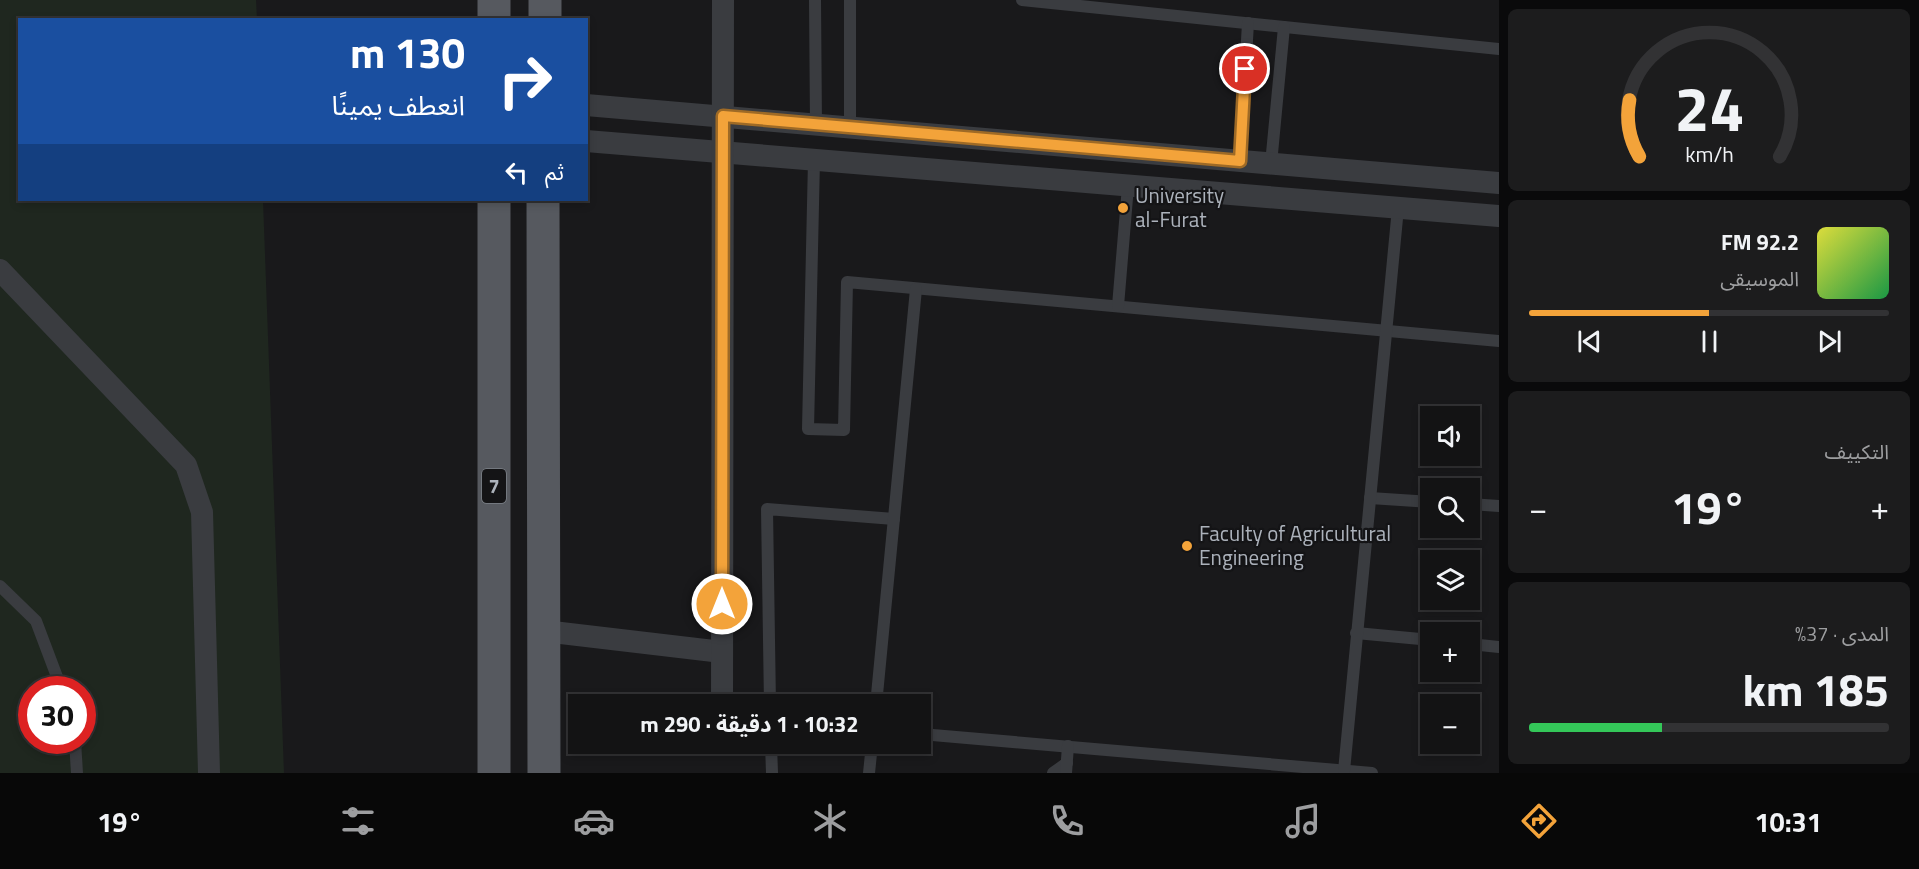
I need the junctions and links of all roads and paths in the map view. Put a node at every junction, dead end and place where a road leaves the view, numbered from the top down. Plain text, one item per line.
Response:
1 (494, 0) edge
2 (545, 0) edge
3 (723, 0) edge
4 (815, 0) edge
5 (850, 0) edge
6 (1022, 0) edge
7 (494, 18) edge
8 (545, 18) edge
9 (1248, 23) junction
10 (1284, 27) junction
11 (1499, 49) edge
12 (588, 105) edge
13 (723, 116) junction
14 (816, 125) junction
15 (850, 128) junction
16 (588, 141) edge
17 (723, 153) junction
18 (814, 160) junction
19 (1240, 161) junction
20 (1271, 164) junction
21 (1499, 183) edge
22 (1128, 186) junction
23 (494, 201) edge
24 (543, 201) edge
25 (1398, 208) junction
26 (1499, 216) edge
27 (0, 270) edge
28 (916, 289) junction
29 (1118, 306) junction
30 (1386, 331) junction
31 (1499, 341) edge
32 (1370, 498) junction
33 (1420, 501) edge
34 (1480, 505) edge
35 (1499, 506) edge
36 (894, 519) junction
37 (0, 586) edge
38 (543, 631) junction
39 (1356, 633) junction
40 (1420, 639) edge
41 (1480, 645) edge
42 (1499, 647) edge
43 (722, 652) junction
44 (57, 676) edge
45 (722, 694) edge
46 (770, 694) edge
47 (877, 694) edge
48 (931, 735) edge
49 (1068, 746) junction
50 (76, 754) edge
51 (771, 754) edge
52 (871, 754) edge
53 (1066, 768) edge
54 (1306, 770) edge
55 (1344, 771) junction
56 (77, 773) edge
57 (209, 773) edge
58 (494, 773) edge
59 (544, 773) edge
60 (772, 773) edge
61 (869, 773) edge
62 (1053, 773) edge
63 (1372, 773) edge

1 - 7 main road
2 - 8 main road
3 - 13 street
4 - 14 lane
5 - 15 lane
6 - 9 lane
9 - 10 lane
9 - 19 lane
10 - 11 lane
10 - 20 lane
12 - 13 street
13 - 14 street
13 - 17 street
14 - 15 street
15 - 19 street
16 - 17 street
17 - 18 street
17 - 43 street
18 - 22 street
18 - 28 lane
19 - 20 street
20 - 21 street
22 - 25 street
22 - 29 lane
23 - 58 main road, 7
24 - 38 main road
25 - 26 street
25 - 30 lane
27 - 57 street
28 - 29 lane
28 - 36 lane
29 - 30 lane
30 - 31 lane
30 - 32 lane
32 - 33 lane
32 - 39 lane
34 - 35 lane
36 - 46 lane
36 - 47 lane
37 - 44 lane
38 - 43 street
38 - 59 main road
39 - 40 lane
39 - 55 lane
41 - 42 lane
43 - 45 street
48 - 49 lane
49 - 53 lane
49 - 54 lane
50 - 56 lane
51 - 60 lane
52 - 61 lane
53 - 62 lane
54 - 55 lane
55 - 63 lane

